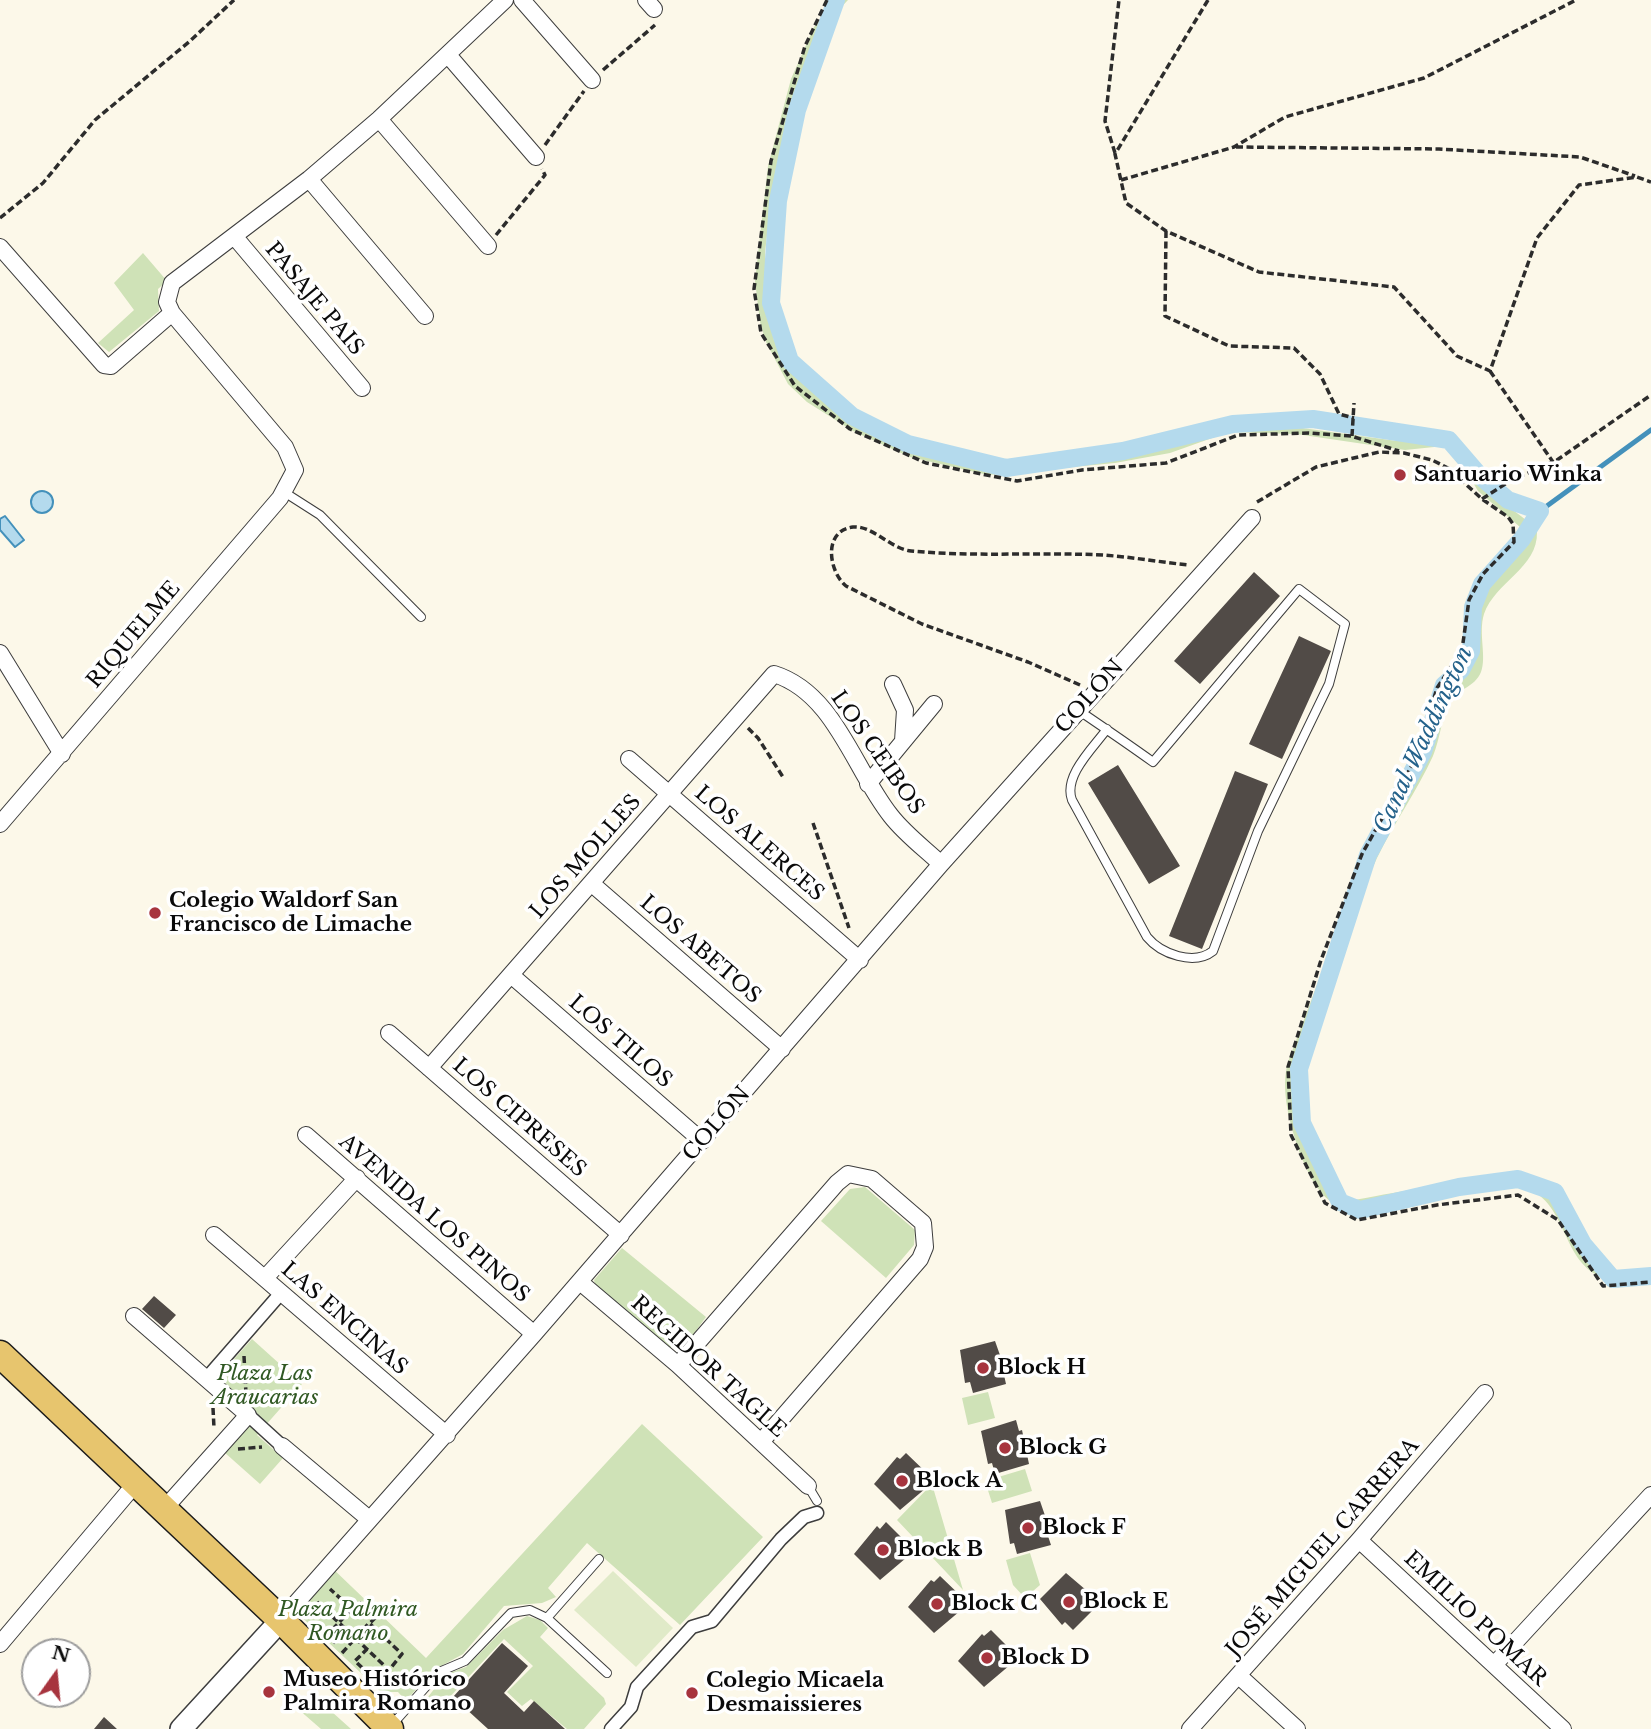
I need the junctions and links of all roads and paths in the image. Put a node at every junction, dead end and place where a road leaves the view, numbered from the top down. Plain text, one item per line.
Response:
1 (234, 0) edge
2 (505, 0) edge
3 (522, 0) edge
4 (827, 0) edge
5 (1119, 0) edge
6 (1208, 0) edge
7 (1576, 0) edge
8 (650, 5) edge
9 (448, 55) junction
10 (592, 80) junction
11 (379, 119) junction
12 (1234, 147) junction
13 (1115, 154) junction
14 (536, 157) junction
15 (1637, 177) junction
16 (309, 179) junction
17 (1121, 180) junction
18 (1651, 182) edge
19 (0, 218) edge
20 (1166, 231) junction
21 (234, 236) junction
22 (488, 246) joint
23 (0, 247) edge
24 (172, 313) junction
25 (425, 316) dead end
26 (1490, 371) junction
27 (362, 388) dead end
28 (1651, 395) edge
29 (1354, 403) dead end
30 (1354, 418) junction
31 (1352, 436) junction
32 (1404, 453) junction
33 (1553, 462) junction
34 (284, 492) junction
35 (1482, 499) junction
36 (1252, 518) joint
37 (1208, 568) junction
38 (421, 617) dead end
39 (0, 653) edge
40 (774, 674) joint
41 (894, 684) dead end
42 (1094, 693) junction
43 (934, 704) dead end
44 (1079, 710) junction
45 (736, 717) junction
46 (1107, 729) junction
47 (903, 741) junction
48 (62, 754) junction
49 (629, 759) dead end
50 (783, 777) dead end
51 (869, 785) junction
52 (669, 794) junction
53 (813, 823) dead end
54 (0, 824) edge
55 (942, 864) junction
56 (591, 883) junction
57 (860, 960) junction
58 (510, 975) junction
59 (389, 1033) dead end
60 (782, 1049) junction
61 (429, 1068) junction
62 (306, 1135) dead end
63 (702, 1141) junction
64 (357, 1178) junction
65 (214, 1235) dead end
66 (621, 1235) junction
67 (265, 1278) junction
68 (580, 1282) junction
69 (1651, 1283) edge
70 (281, 1293) junction
71 (134, 1316) dead end
72 (534, 1334) junction
73 (243, 1337) junction
74 (1, 1357) edge
75 (678, 1365) junction
76 (210, 1382) junction
77 (1485, 1393) dead end
78 (248, 1415) junction
79 (447, 1434) junction
80 (761, 1442) junction
81 (282, 1446) junction
82 (215, 1450) junction
83 (136, 1483) junction
84 (808, 1486) joint
85 (1651, 1495) edge
86 (817, 1507) joint
87 (164, 1509) junction
88 (369, 1519) junction
89 (1359, 1540) junction
90 (599, 1559) dead end
91 (322, 1582) dead end
92 (309, 1605) dead end
93 (352, 1609) junction
94 (547, 1618) junction
95 (281, 1620) junction
96 (339, 1623) junction
97 (369, 1623) junction
98 (320, 1626) dead end
99 (346, 1630) junction
100 (356, 1639) junction
101 (0, 1644) edge
102 (367, 1649) junction
103 (325, 1651) dead end
104 (335, 1660) dead end
105 (1494, 1665) junction
106 (389, 1670) junction
107 (607, 1673) dead end
108 (1240, 1676) junction
109 (181, 1729) edge
110 (390, 1729) edge
111 (611, 1729) edge
112 (1190, 1729) edge
113 (1297, 1729) edge
114 (1563, 1729) edge

1 - 19 path
2 - 9 street
3 - 10 street
4 - 31 path
5 - 13 path
6 - 13 path
7 - 12 path
8 - 10 path
9 - 11 street
9 - 14 street
10 - 14 path
11 - 16 street
11 - 22 street
12 - 15 path
12 - 17 path
13 - 17 path
14 - 22 path
15 - 18 path
15 - 26 path
16 - 21 street
16 - 25 street
17 - 20 path
20 - 26 path
20 - 30 path
21 - 24 street
21 - 27 street, PASAJE PAIS
23 - 24 street
24 - 34 street, RIQUELME
26 - 33 path
28 - 33 path
29 - 30 path
30 - 31 path
31 - 32 path
32 - 35 path
32 - 36 path
33 - 35 path
34 - 38 lane
34 - 48 street, RIQUELME
35 - 69 path
36 - 37 street, COLÓN
37 - 42 street, COLÓN
37 - 42 path
39 - 48 street
40 - 45 street, LOS MOLLES
40 - 51 street, LOS CEIBOS
41 - 47 street
42 - 44 street, COLÓN
43 - 47 street
44 - 46 lane
44 - 55 street, COLÓN
45 - 50 path
45 - 52 street, LOS MOLLES
46 - 46 lane
47 - 51 street
48 - 54 street, RIQUELME
49 - 52 street, LOS ALERCES
51 - 55 street, LOS CEIBOS
52 - 56 street, LOS MOLLES
52 - 57 street, LOS ALERCES
53 - 57 path
55 - 57 street, COLÓN
56 - 58 street, LOS MOLLES
56 - 60 street, LOS ABETOS
57 - 60 street, COLÓN
58 - 61 street, LOS MOLLES
58 - 63 street, LOS TILOS
59 - 61 street, LOS CIPRESES
60 - 63 street, COLÓN
61 - 66 street, LOS CIPRESES
62 - 64 street, AVENIDA LOS PINOS
63 - 66 street, COLÓN
64 - 67 street
64 - 72 street, AVENIDA LOS PINOS
65 - 67 street, LAS ENCINAS
66 - 68 street, COLÓN
67 - 70 street, LAS ENCINAS
68 - 72 street, COLÓN
68 - 75 street, REGIDOR TAGLE
70 - 73 street
70 - 79 street, LAS ENCINAS
71 - 76 street
72 - 79 street, COLÓN
73 - 76 street
73 - 78 path
74 - 83 main road
75 - 80 street, REGIDOR TAGLE
75 - 80 street
76 - 78 street
76 - 82 path
77 - 89 street, JOSÉ MIGUEL CARRERA
78 - 81 street
78 - 82 street
79 - 88 street, COLÓN
80 - 84 street, REGIDOR TAGLE
81 - 82 path
81 - 88 street
82 - 87 street
83 - 87 main road
83 - 101 street
84 - 86 lane
85 - 105 street
86 - 111 street
87 - 95 main road
88 - 95 street, COLÓN
89 - 105 street, EMILIO POMAR
89 - 108 street, JOSÉ MIGUEL CARRERA
90 - 94 lane
91 - 93 path
92 - 96 path
93 - 96 path
93 - 97 path
94 - 107 lane
94 - 110 lane
95 - 109 street, COLÓN
95 - 110 main road
96 - 98 path
96 - 99 path
97 - 100 path
97 - 106 path
99 - 100 path
99 - 103 path
100 - 102 path
100 - 104 path
102 - 106 path
102 - 106 path
105 - 114 street, EMILIO POMAR
108 - 112 street, JOSÉ MIGUEL CARRERA
108 - 113 street

